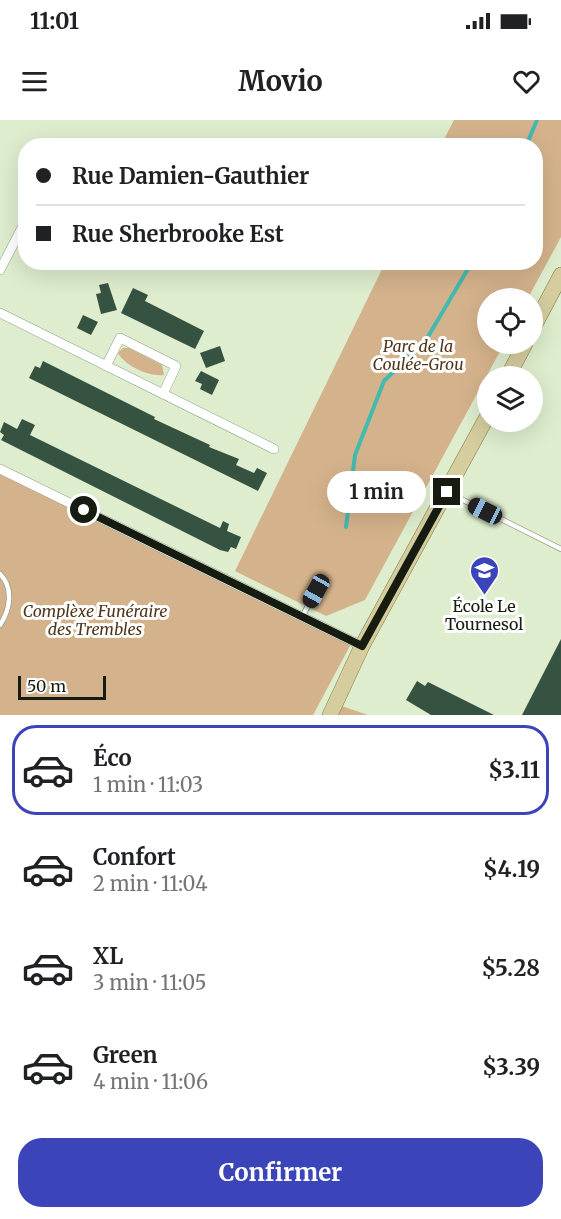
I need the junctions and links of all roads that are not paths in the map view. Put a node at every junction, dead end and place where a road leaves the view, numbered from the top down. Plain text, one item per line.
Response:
1 (18, 235) edge
2 (0, 270) edge
3 (561, 275) edge
4 (557, 293) edge
5 (0, 313) edge
6 (543, 314) edge
7 (106, 366) junction
8 (163, 394) junction
9 (479, 432) edge
10 (274, 449) dead end
11 (0, 469) edge
12 (447, 492) junction
13 (561, 549) edge
14 (0, 574) edge
15 (316, 591) dead end
16 (302, 617) junction
17 (0, 625) edge
18 (362, 646) junction
19 (330, 715) edge

1 - 2 street
3 - 4 main road
4 - 6 main road
5 - 7 street
7 - 8 street
7 - 8 street
8 - 10 street
9 - 12 main road
11 - 16 street
12 - 13 lane
12 - 18 main road
14 - 17 lane
15 - 16 lane
16 - 18 street
18 - 19 main road

